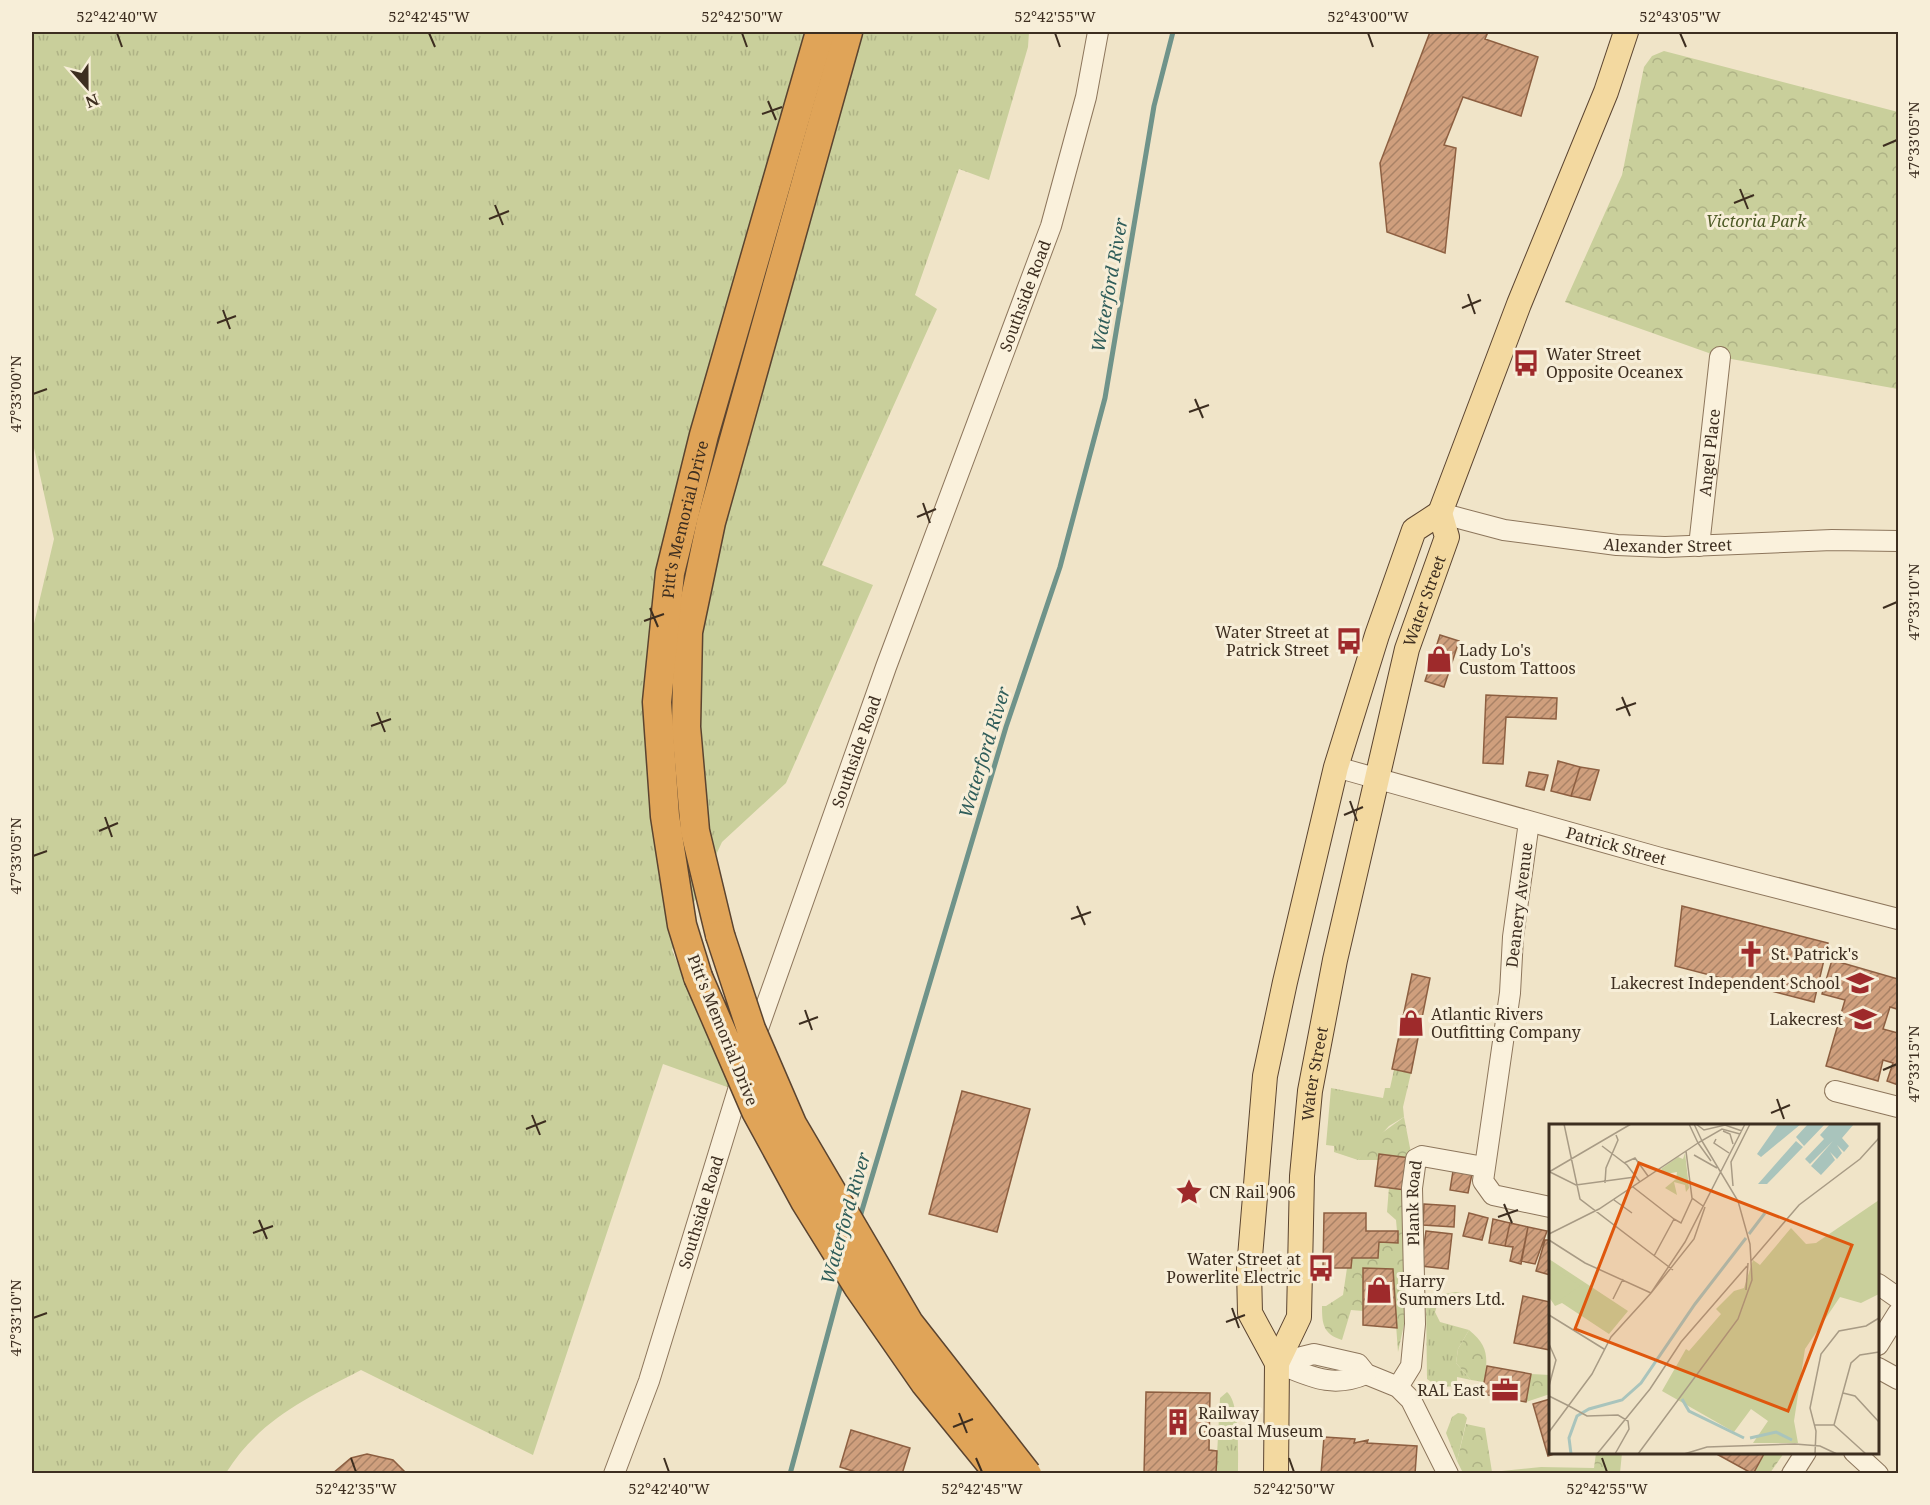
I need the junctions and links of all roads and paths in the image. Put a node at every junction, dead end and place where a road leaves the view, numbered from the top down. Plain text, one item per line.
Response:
1 (820, 32) edge
2 (848, 32) edge
3 (1098, 32) edge
4 (1626, 32) edge
5 (1720, 357) dead end
6 (1440, 513) junction
7 (1899, 542) edge
8 (1699, 546) junction
9 (1336, 766) junction
10 (1379, 779) junction
11 (1529, 822) junction
12 (1899, 920) edge
13 (1834, 1091) dead end
14 (1899, 1107) edge
15 (1484, 1167) junction
16 (1549, 1207) edge
17 (1879, 1285) edge
18 (1899, 1298) edge
19 (1899, 1313) edge
20 (1879, 1343) edge
21 (1277, 1363) junction
22 (1879, 1369) edge
23 (1899, 1379) edge
24 (1398, 1387) junction
25 (1805, 1454) edge
26 (1856, 1454) edge
27 (614, 1473) edge
28 (999, 1473) edge
29 (1027, 1473) edge
30 (1276, 1473) edge
31 (1448, 1473) edge
32 (1792, 1473) edge
33 (1878, 1473) edge

1 - 28 highway, Pitt's Memorial Drive, bridge
2 - 29 highway, Pitt's Memorial Drive, bridge
3 - 27 street, Southside Road
4 - 6 main road
5 - 8 street, Angel Place
6 - 8 street, Alexander Street
6 - 9 main road, Water Street
6 - 10 main road, Water Street
7 - 8 street, Alexander Street
9 - 10 street, Patrick Street
9 - 21 main road, Water Street
10 - 11 street, Patrick Street
10 - 21 main road, Water Street
11 - 12 street, Patrick Street
11 - 15 street, Deanery Avenue
13 - 14 street
15 - 16 street
15 - 24 street, Plank Road
17 - 18 street
19 - 20 street
21 - 24 street
21 - 30 main road
22 - 23 street
24 - 31 street
25 - 32 street
26 - 33 street

